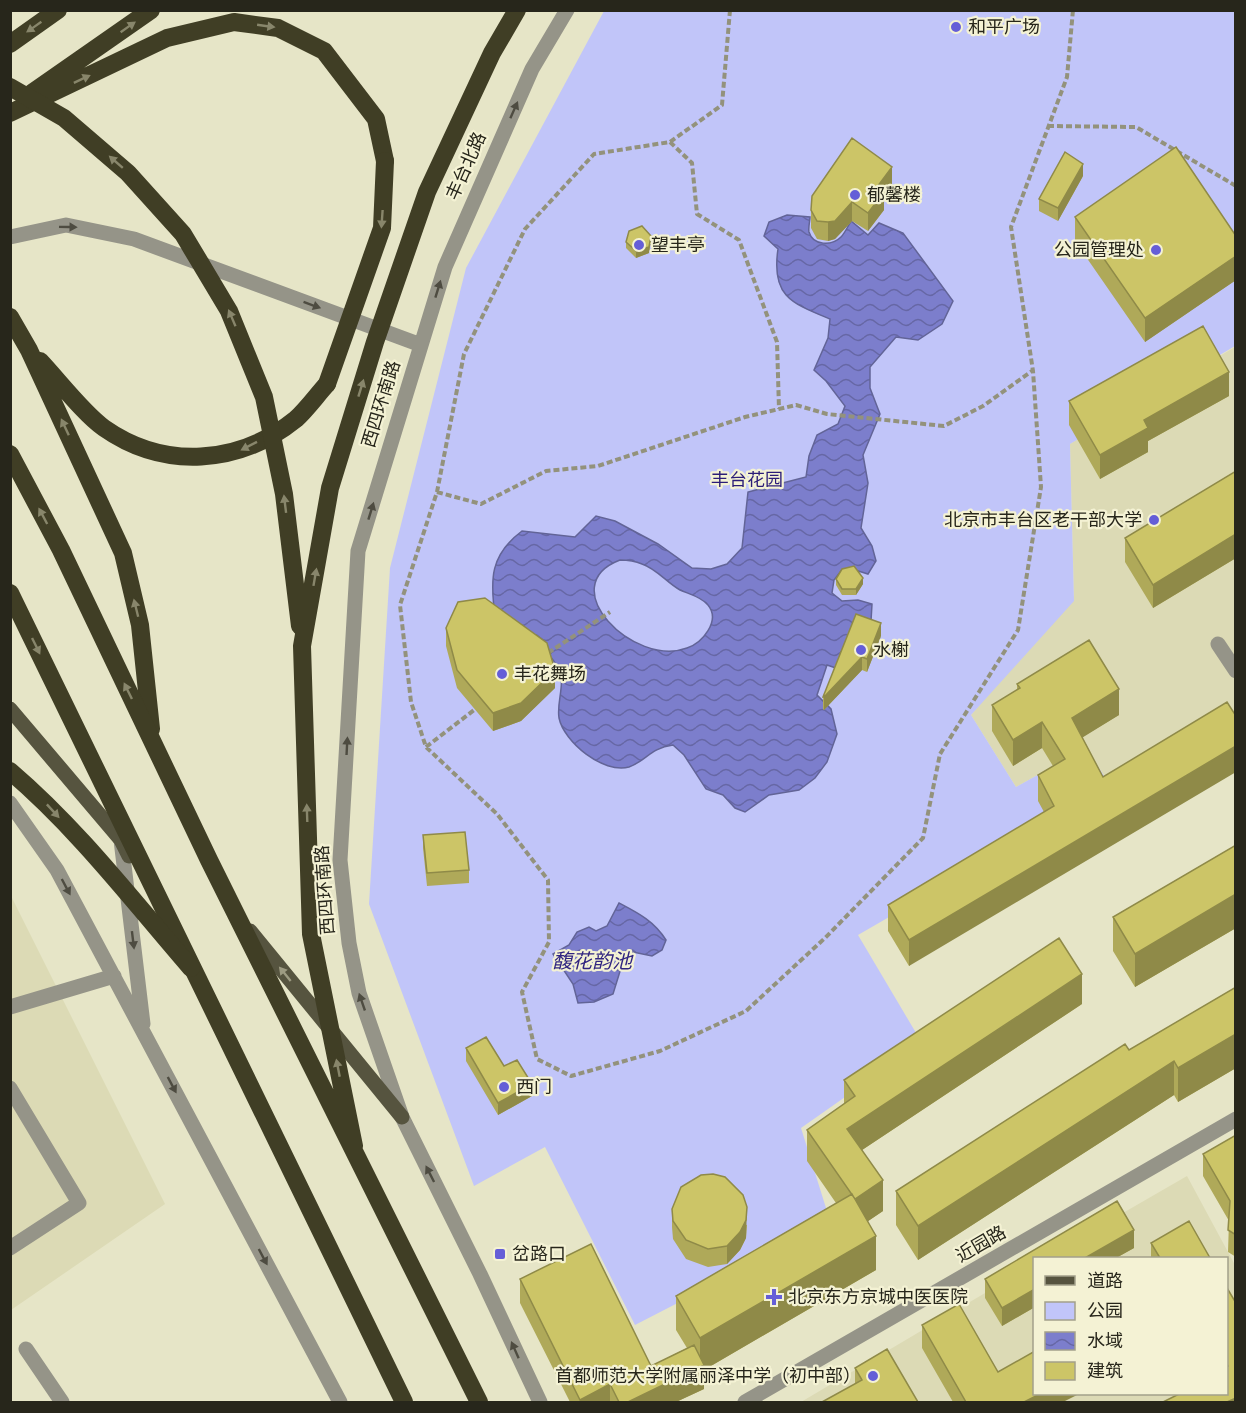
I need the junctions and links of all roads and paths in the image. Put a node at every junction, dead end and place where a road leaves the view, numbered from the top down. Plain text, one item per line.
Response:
1 (58, 10) edge
2 (151, 10) edge
3 (518, 10) edge
4 (567, 10) edge
5 (730, 10) edge
6 (1073, 10) edge
7 (10, 44) edge
8 (10, 87) edge
9 (10, 108) edge
10 (10, 113) edge
11 (1048, 126) junction
12 (670, 142) junction
13 (1236, 186) edge
14 (10, 237) edge
15 (10, 317) edge
16 (421, 345) junction
17 (29, 350) junction
18 (1033, 371) junction
19 (779, 409) junction
20 (10, 454) edge
21 (437, 492) junction
22 (10, 593) edge
23 (610, 612) dead end
24 (1218, 644) dead end
25 (302, 646) junction
26 (544, 656) edge
27 (1236, 671) edge
28 (481, 705) edge
29 (10, 709) edge
30 (151, 729) joint
31 (426, 747) junction
32 (10, 771) edge
33 (10, 803) edge
34 (121, 840) junction
35 (243, 922) junction
36 (191, 968) junction
37 (114, 976) junction
38 (10, 1007) edge
39 (145, 1033) junction
40 (10, 1088) edge
41 (402, 1117) junction
42 (1236, 1119) edge
43 (354, 1146) junction
44 (10, 1248) edge
45 (26, 1349) dead end
46 (62, 1402) edge
47 (340, 1402) edge
48 (403, 1402) edge
49 (479, 1402) edge
50 (540, 1402) edge
51 (745, 1402) edge

1 -> 7 highway
9 -> 2 highway
25 -> 3 highway, bridge
16 -> 4 street, 丰台北路
5 - 12 path
6 - 11 path
25 -> 8 highway, bridge
10 -> 17 highway, bridge
11 - 13 path
11 - 18 path
12 - 19 path
12 - 21 path
14 -> 16 street
15 - 17 highway
41 -> 16 street, 西四环南路
30 -> 17 highway
18 - 19 path
18 - 31 path
19 - 21 path
43 -> 20 highway, bridge
21 - 31 path
22 -> 36 highway, bridge
23 - 26 path
24 - 27 street
43 -> 25 highway, bridge
28 - 31 path
29 - 34 main road
30 - 35 main road
32 -> 36 highway, bridge
33 -> 37 street
34 -> 39 street
34 - 48 main road
41 -> 35 main road
35 - 49 main road
36 - 48 highway
37 - 38 street
37 - 39 street
39 -> 47 street
40 - 44 street
50 -> 41 street, 西四环南路
42 - 51 street, 近园路
43 - 49 highway, bridge
45 - 46 street

